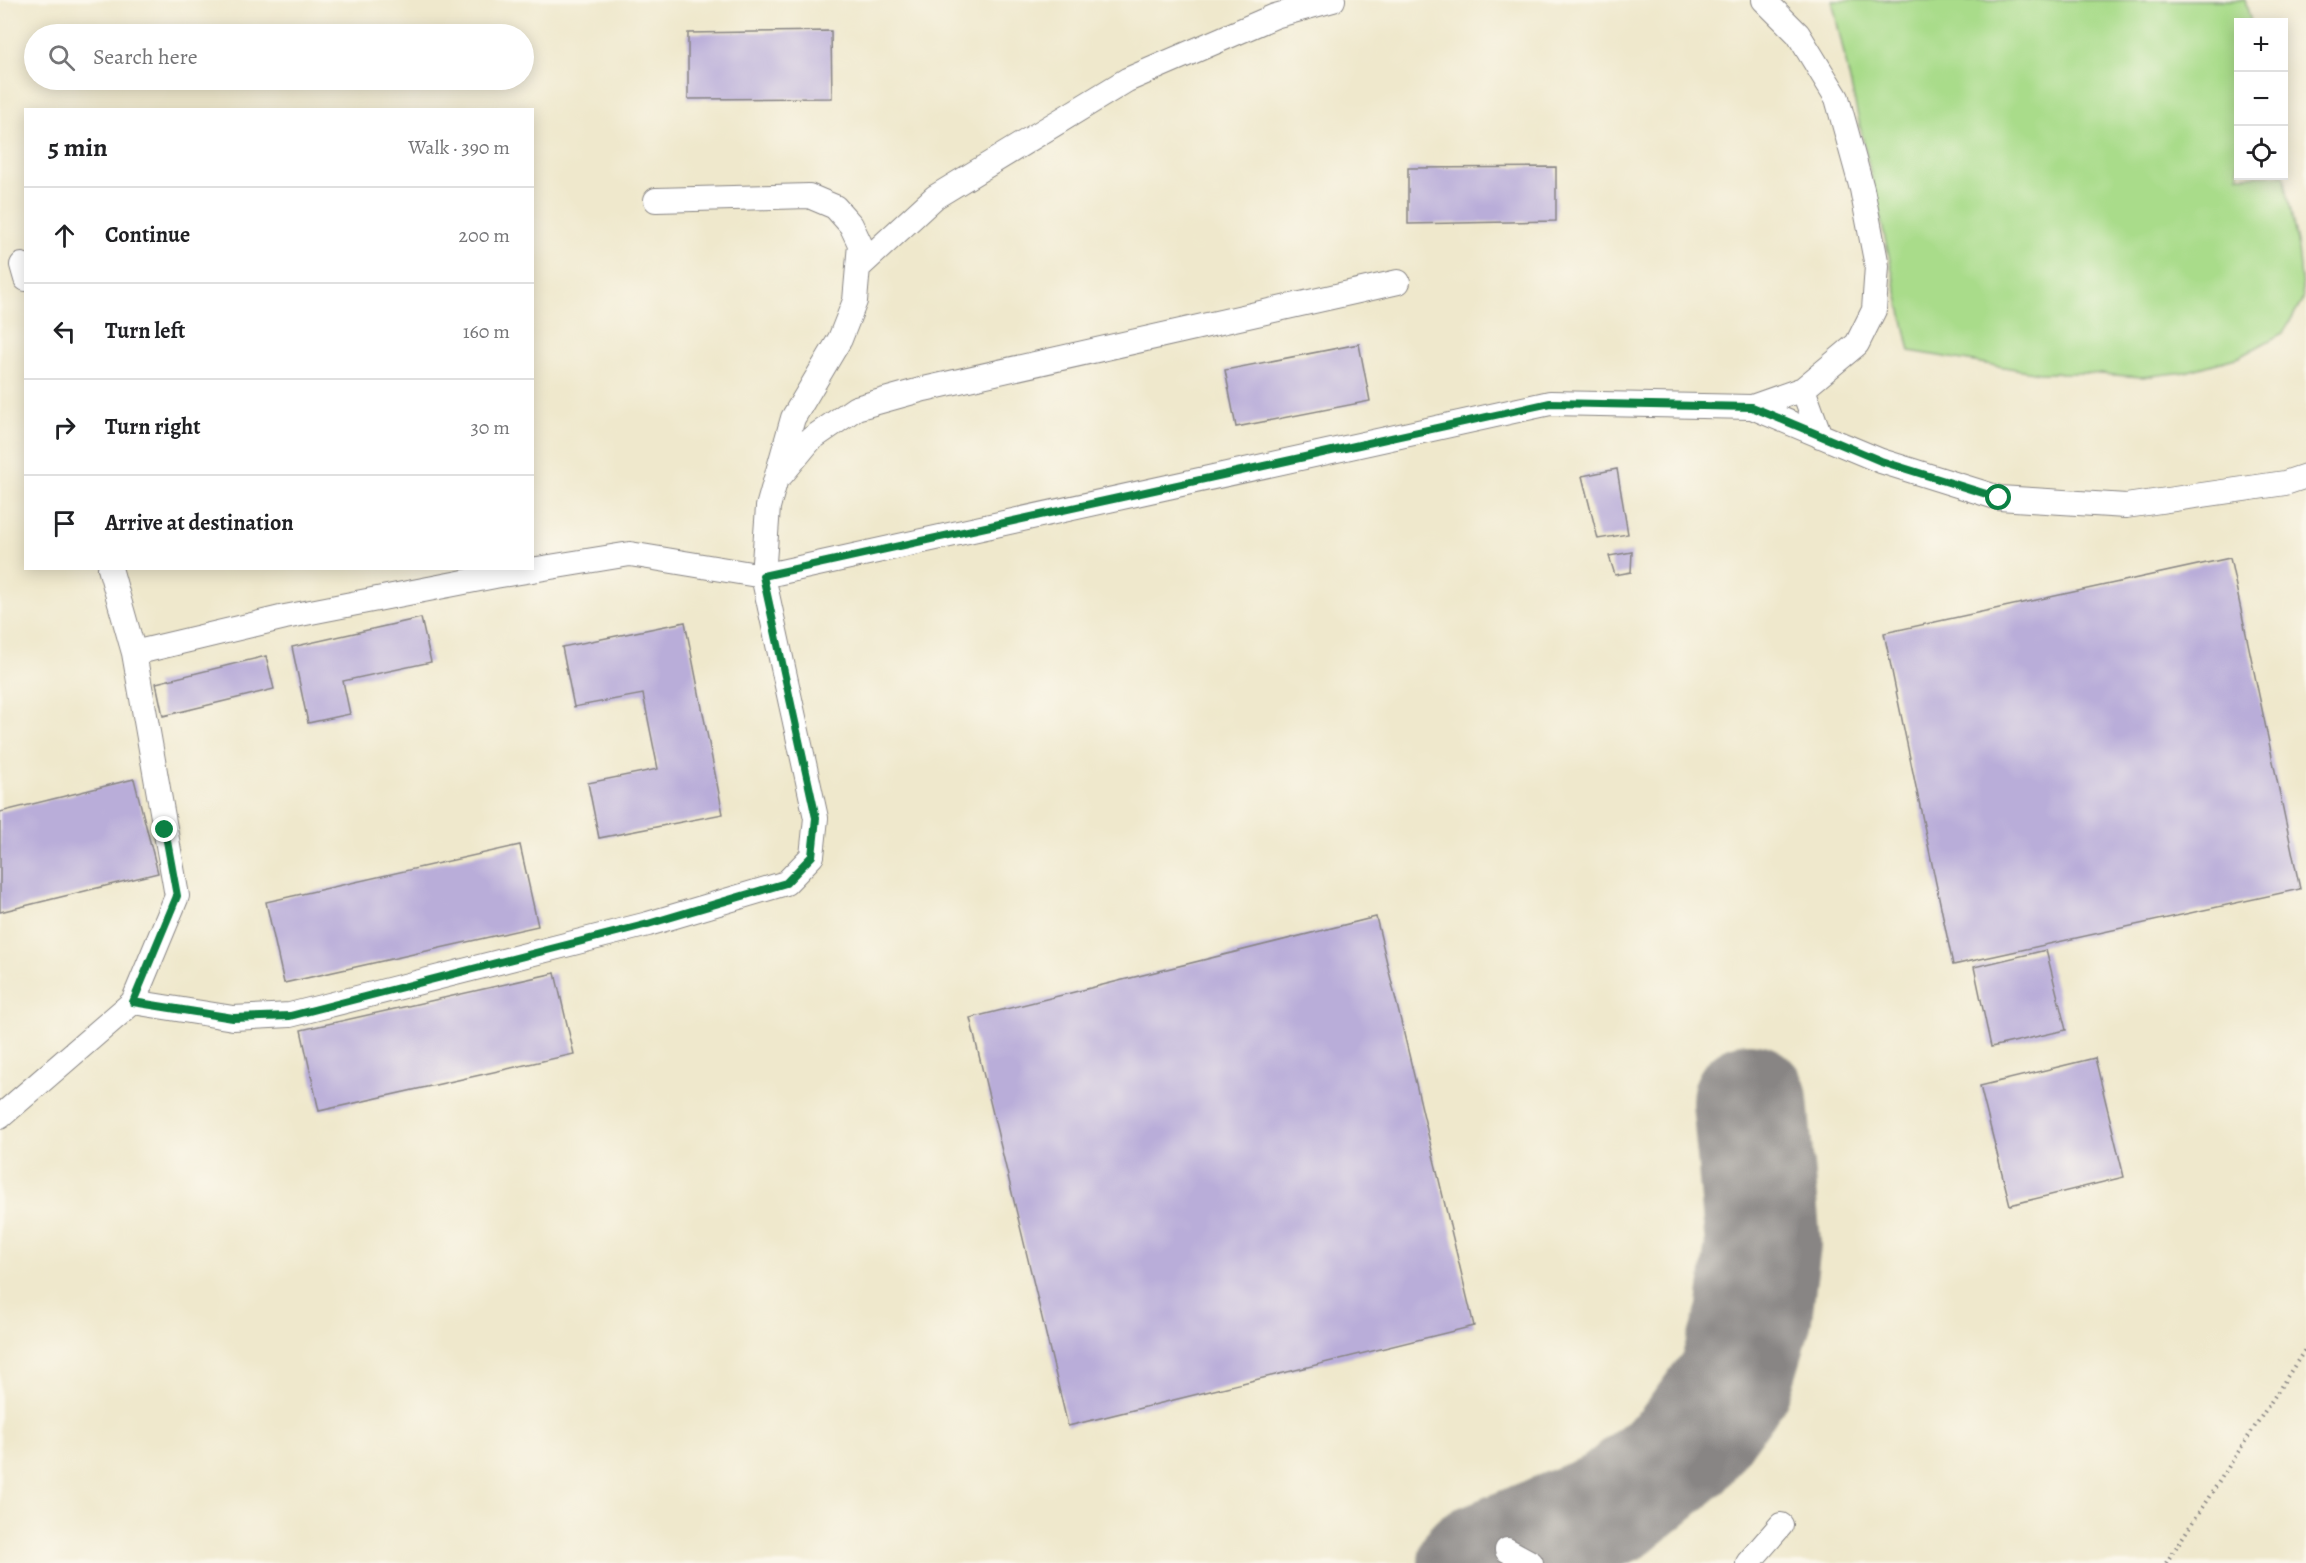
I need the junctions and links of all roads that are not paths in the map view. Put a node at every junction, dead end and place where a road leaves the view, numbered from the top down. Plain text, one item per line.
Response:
1 (1333, 0) edge
2 (1764, 0) edge
3 (656, 200) dead end
4 (859, 267) junction
5 (1398, 282) dead end
6 (1803, 389) junction
7 (1752, 407) junction
8 (1820, 436) junction
9 (2306, 476) edge
10 (775, 483) junction
11 (111, 570) edge
12 (532, 570) edge
13 (534, 570) edge
14 (763, 576) junction
15 (134, 653) junction
16 (133, 1002) junction
17 (0, 1118) edge
18 (1781, 1525) dead end
19 (1507, 1550) dead end
20 (1532, 1563) edge
21 (1748, 1563) edge

1 - 4 lane
2 - 6 lane
3 - 4 lane
4 - 10 lane
5 - 10 lane
6 - 7 lane
6 - 8 lane
7 - 8 lane
7 - 14 lane
8 - 9 lane
10 - 14 lane
11 - 15 lane
12 - 15 lane
13 - 14 lane
14 - 16 lane
15 - 16 lane
16 - 17 lane
18 - 21 lane
19 - 20 lane

